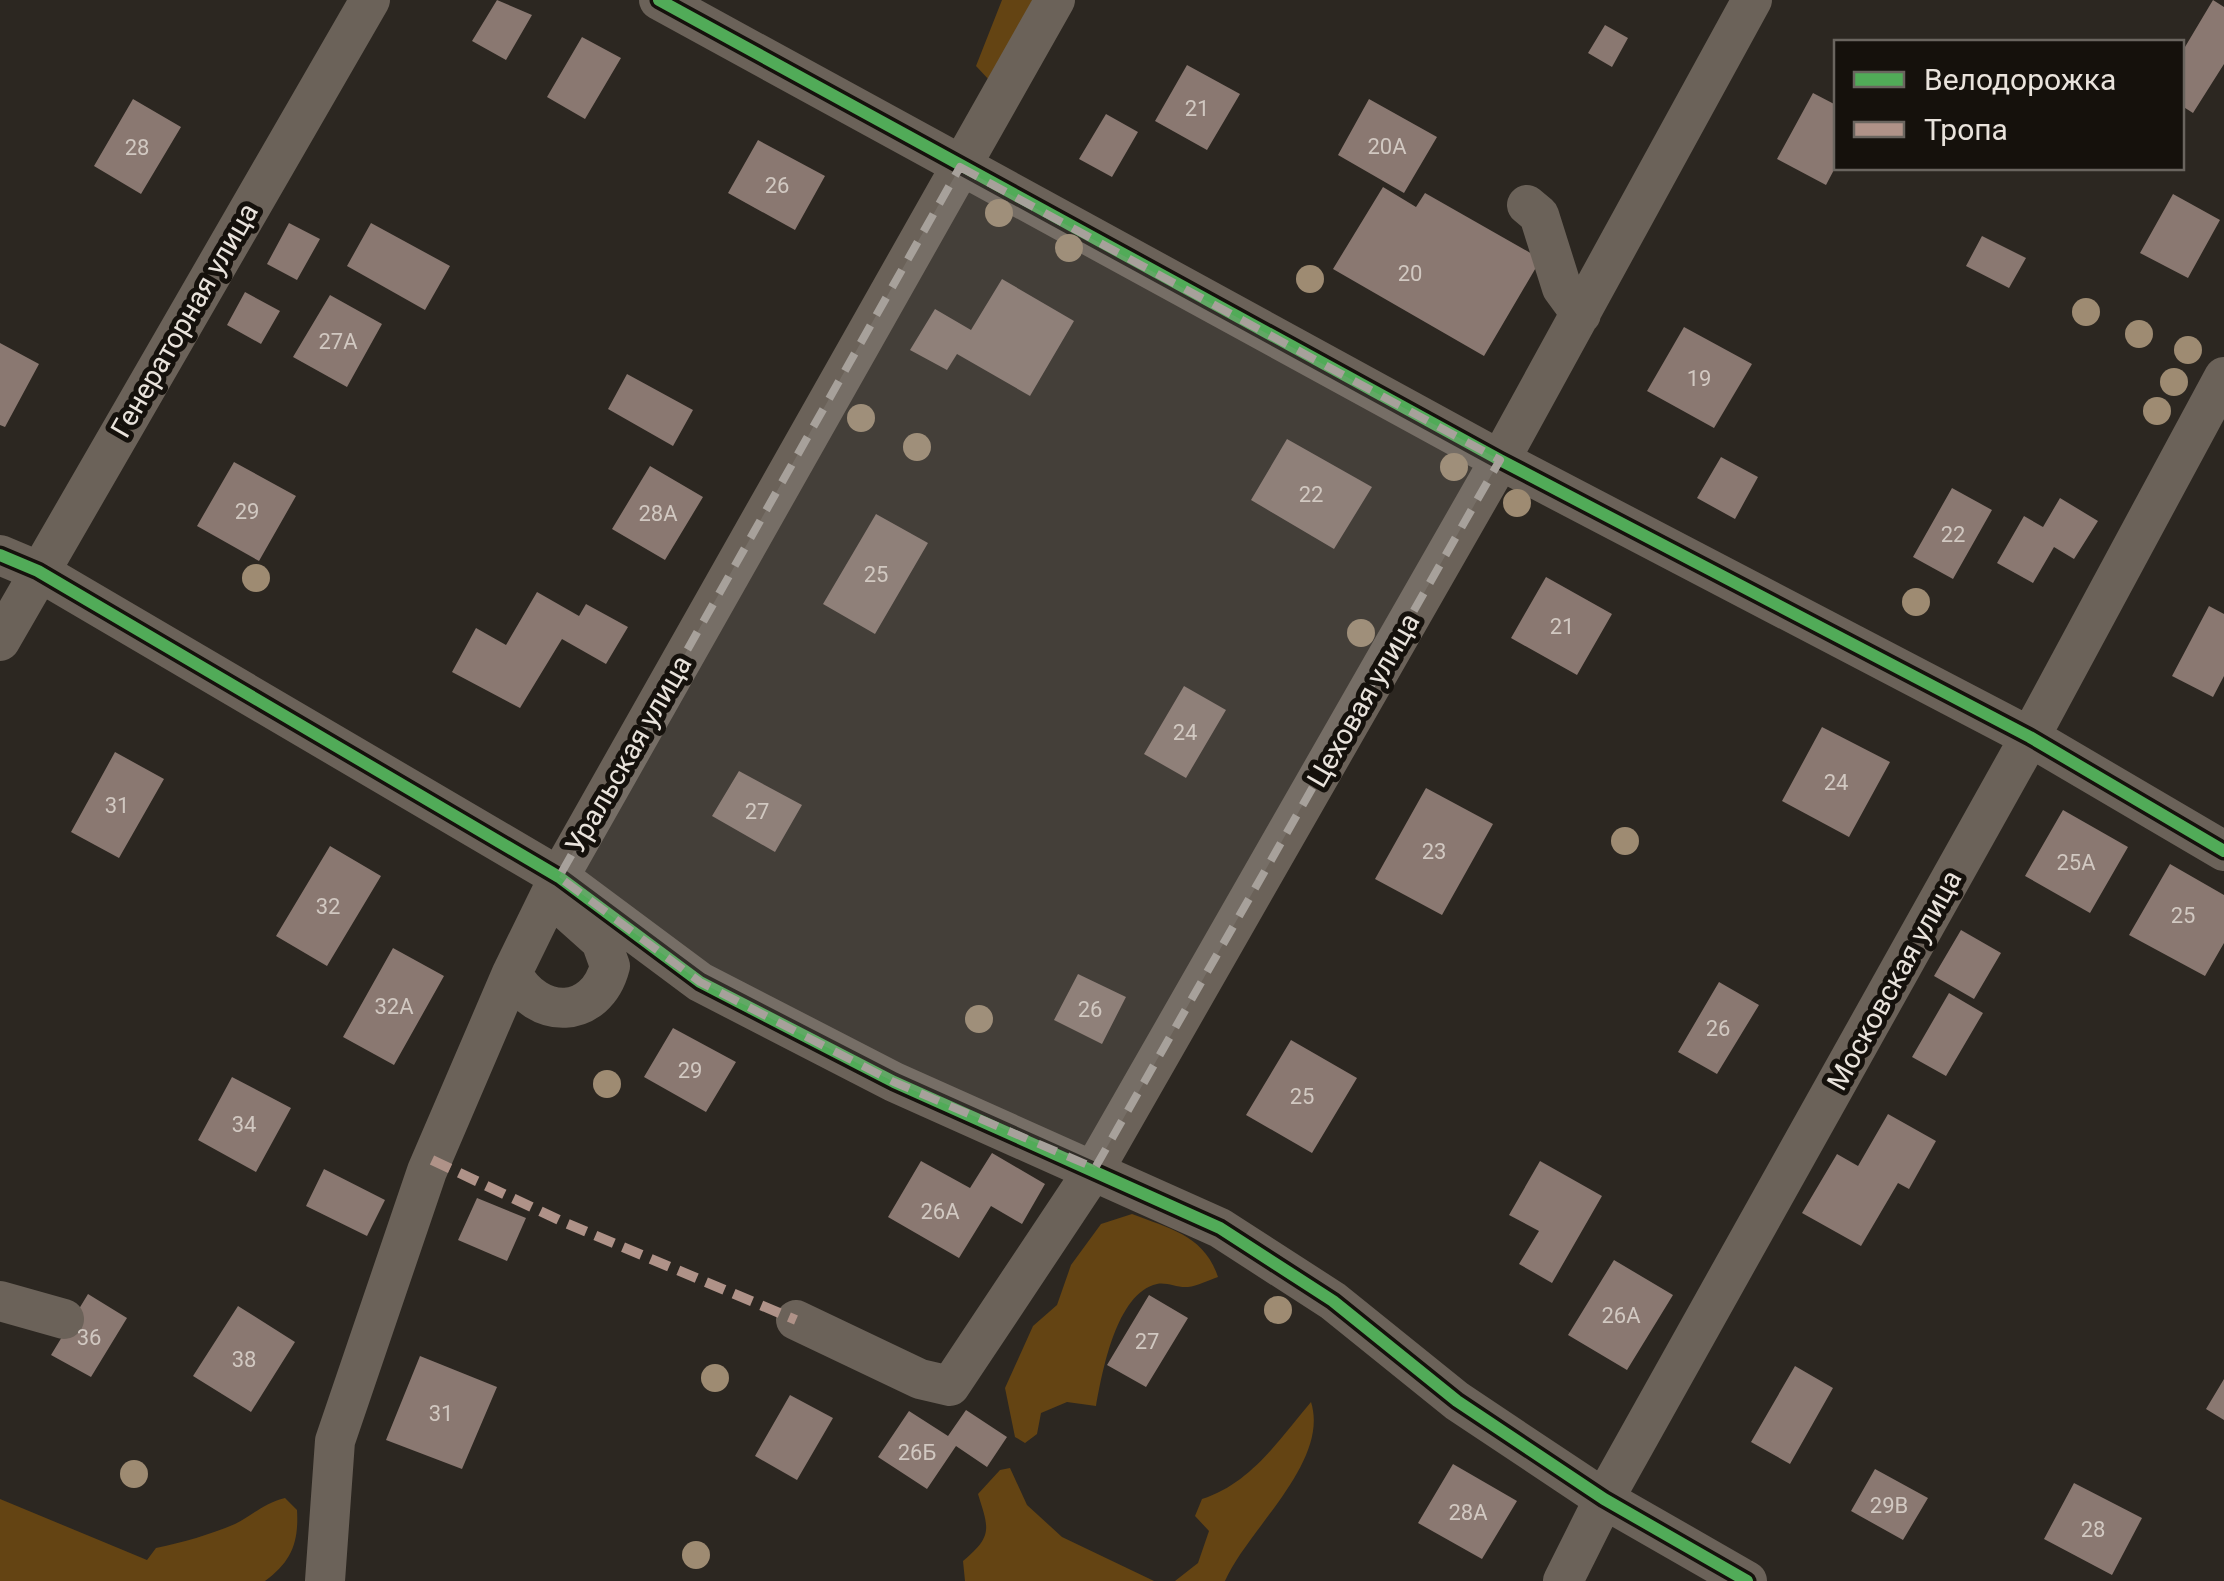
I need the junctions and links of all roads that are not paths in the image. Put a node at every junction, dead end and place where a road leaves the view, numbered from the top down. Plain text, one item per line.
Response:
1 (370, 0) edge
2 (659, 0) edge
3 (1055, 0) edge
4 (1752, 0) edge
5 (960, 167) junction
6 (1528, 204) dead end
7 (1581, 314) junction
8 (2224, 378) edge
9 (1500, 460) junction
10 (0, 556) edge
11 (38, 571) junction
12 (0, 641) edge
13 (2030, 736) junction
14 (2224, 851) edge
15 (558, 878) junction
16 (512, 972) junction
17 (1095, 1168) junction
18 (0, 1302) edge
19 (64, 1318) dead end
20 (796, 1320) dead end
21 (1604, 1499) junction
22 (335, 1573) edge
23 (1564, 1581) edge
24 (1747, 1581) edge

1 - 11 street, Генераторная улица
2 - 5 street
3 - 5 street, Уральская улица
4 - 7 street, Цеховая улица
5 - 9 street
5 - 15 street, Уральская улица
6 - 7 street
7 - 9 street, Цеховая улица
8 - 13 street, Московская улица
9 - 13 street
9 - 17 street, Цеховая улица
10 - 11 street
11 - 12 street, Генераторная улица
11 - 15 street
13 - 14 street
13 - 21 street, Московская улица
15 - 16 street, Уральская улица
15 - 16 street
15 - 17 street
16 - 22 street, Уральская улица
17 - 20 street, Цеховая улица
17 - 21 street
18 - 19 street
21 - 23 street, Московская улица
21 - 24 street

